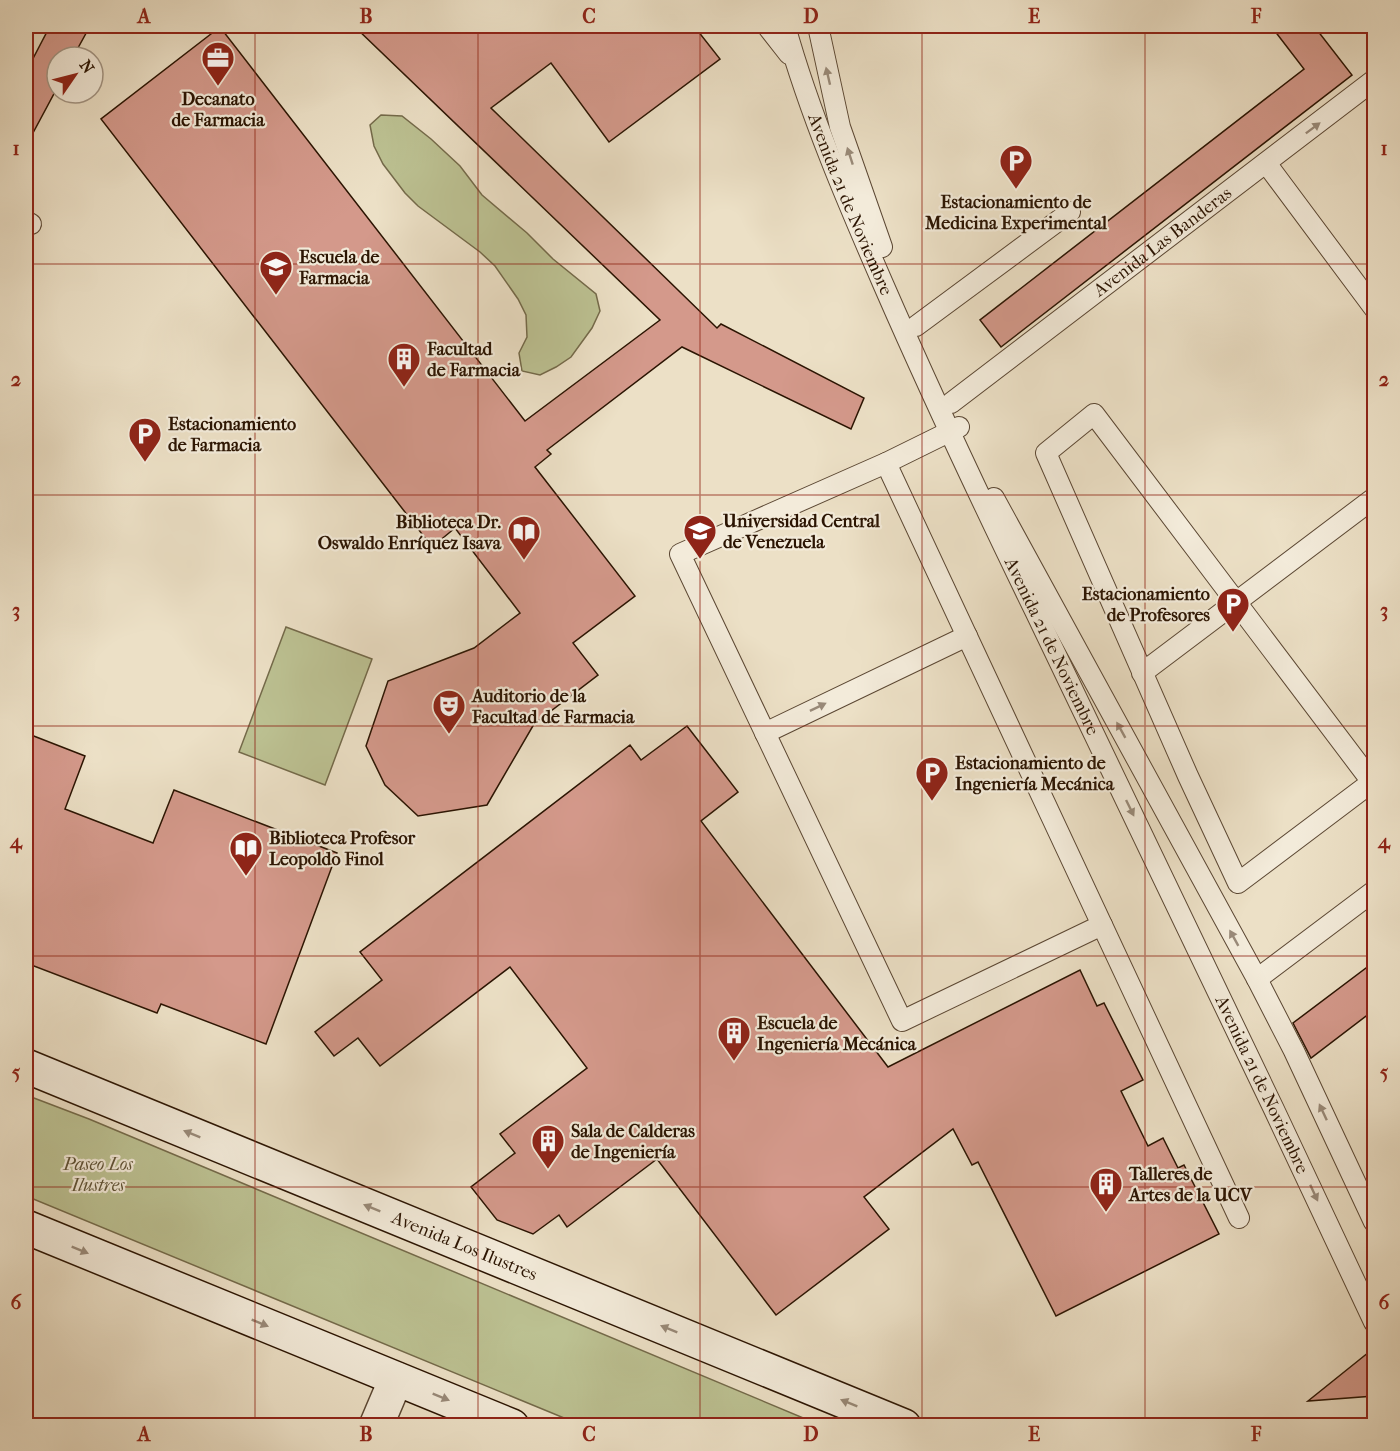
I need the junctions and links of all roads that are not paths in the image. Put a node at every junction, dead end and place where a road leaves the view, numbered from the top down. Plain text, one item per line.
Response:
1 (766, 26) edge
2 (785, 26) edge
3 (818, 26) edge
4 (795, 62) junction
5 (1374, 80) edge
6 (1266, 163) junction
7 (1070, 212) dead end
8 (1374, 308) edge
9 (916, 326) junction
10 (951, 403) junction
11 (955, 429) junction
12 (886, 463) junction
13 (1374, 498) edge
14 (1236, 602) junction
15 (967, 636) junction
16 (1142, 673) junction
17 (765, 733) junction
18 (1374, 891) edge
19 (1102, 925) junction
20 (1257, 979) junction
21 (26, 1066) edge
22 (1239, 1218) dead end
23 (1374, 1222) edge
24 (26, 1227) edge
25 (1374, 1322) edge
26 (396, 1379) junction
27 (376, 1425) edge
28 (512, 1425) edge
29 (904, 1425) edge

1 - 4 lane
2 - 4 lane, Avenida 21 de Noviembre
9 -> 3 lane, Avenida 21 de Noviembre
4 - 11 lane, Avenida 21 de Noviembre
6 -> 5 lane, Avenida Las Banderas
6 - 8 lane
6 - 10 lane, Avenida Las Banderas
7 - 9 lane
9 - 10 lane, Avenida 21 de Noviembre
10 - 11 lane, Avenida 21 de Noviembre
11 - 12 lane
20 -> 11 lane, Avenida 21 de Noviembre
11 -> 25 lane, Avenida 21 de Noviembre
12 - 15 lane
12 - 17 lane
13 - 14 lane
14 - 16 lane
14 - 16 lane
14 - 16 lane
17 -> 15 lane
15 - 19 lane
17 - 19 lane
18 - 20 lane
19 - 22 lane
23 -> 20 lane, Avenida 21 de Noviembre
29 -> 21 main road, Avenida Los Ilustres
24 -> 26 main road
26 - 27 main road
26 -> 28 main road

